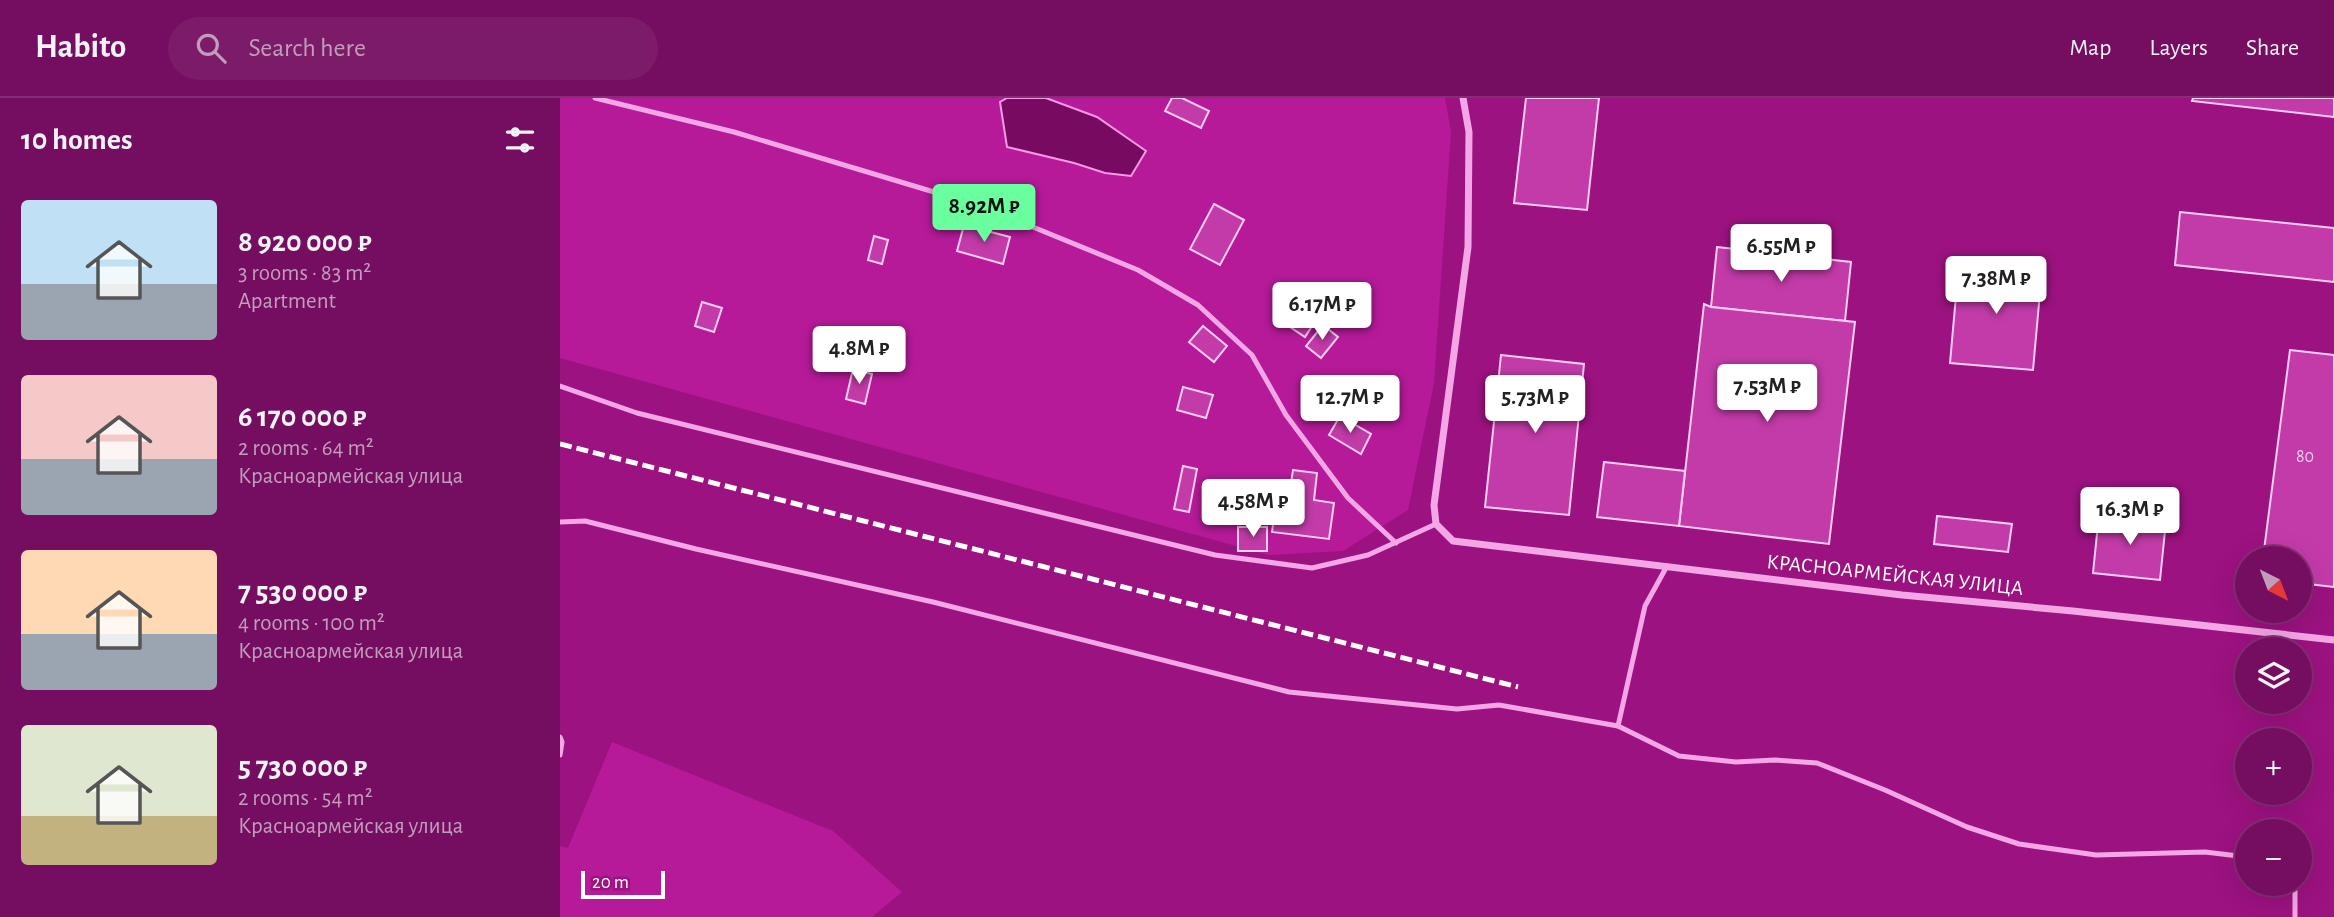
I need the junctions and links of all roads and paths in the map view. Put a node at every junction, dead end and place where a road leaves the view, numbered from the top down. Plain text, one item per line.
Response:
1 (595, 98) edge
2 (1463, 98) edge
3 (560, 386) edge
4 (560, 522) edge
5 (1436, 524) junction
6 (1396, 543) junction
7 (1667, 566) junction
8 (2334, 640) edge
9 (1618, 726) junction
10 (560, 737) edge
11 (560, 755) edge
12 (2235, 856) edge
13 (2295, 896) edge
14 (2295, 917) edge

1 - 6 lane
2 - 5 street
3 - 6 lane
4 - 9 lane
5 - 6 lane
5 - 7 street, КРАСНОАРМЕЙСКАЯ УЛИЦА
7 - 8 street, КРАСНОАРМЕЙСКАЯ УЛИЦА
7 - 9 lane
9 - 12 lane
10 - 11 lane
13 - 14 lane

